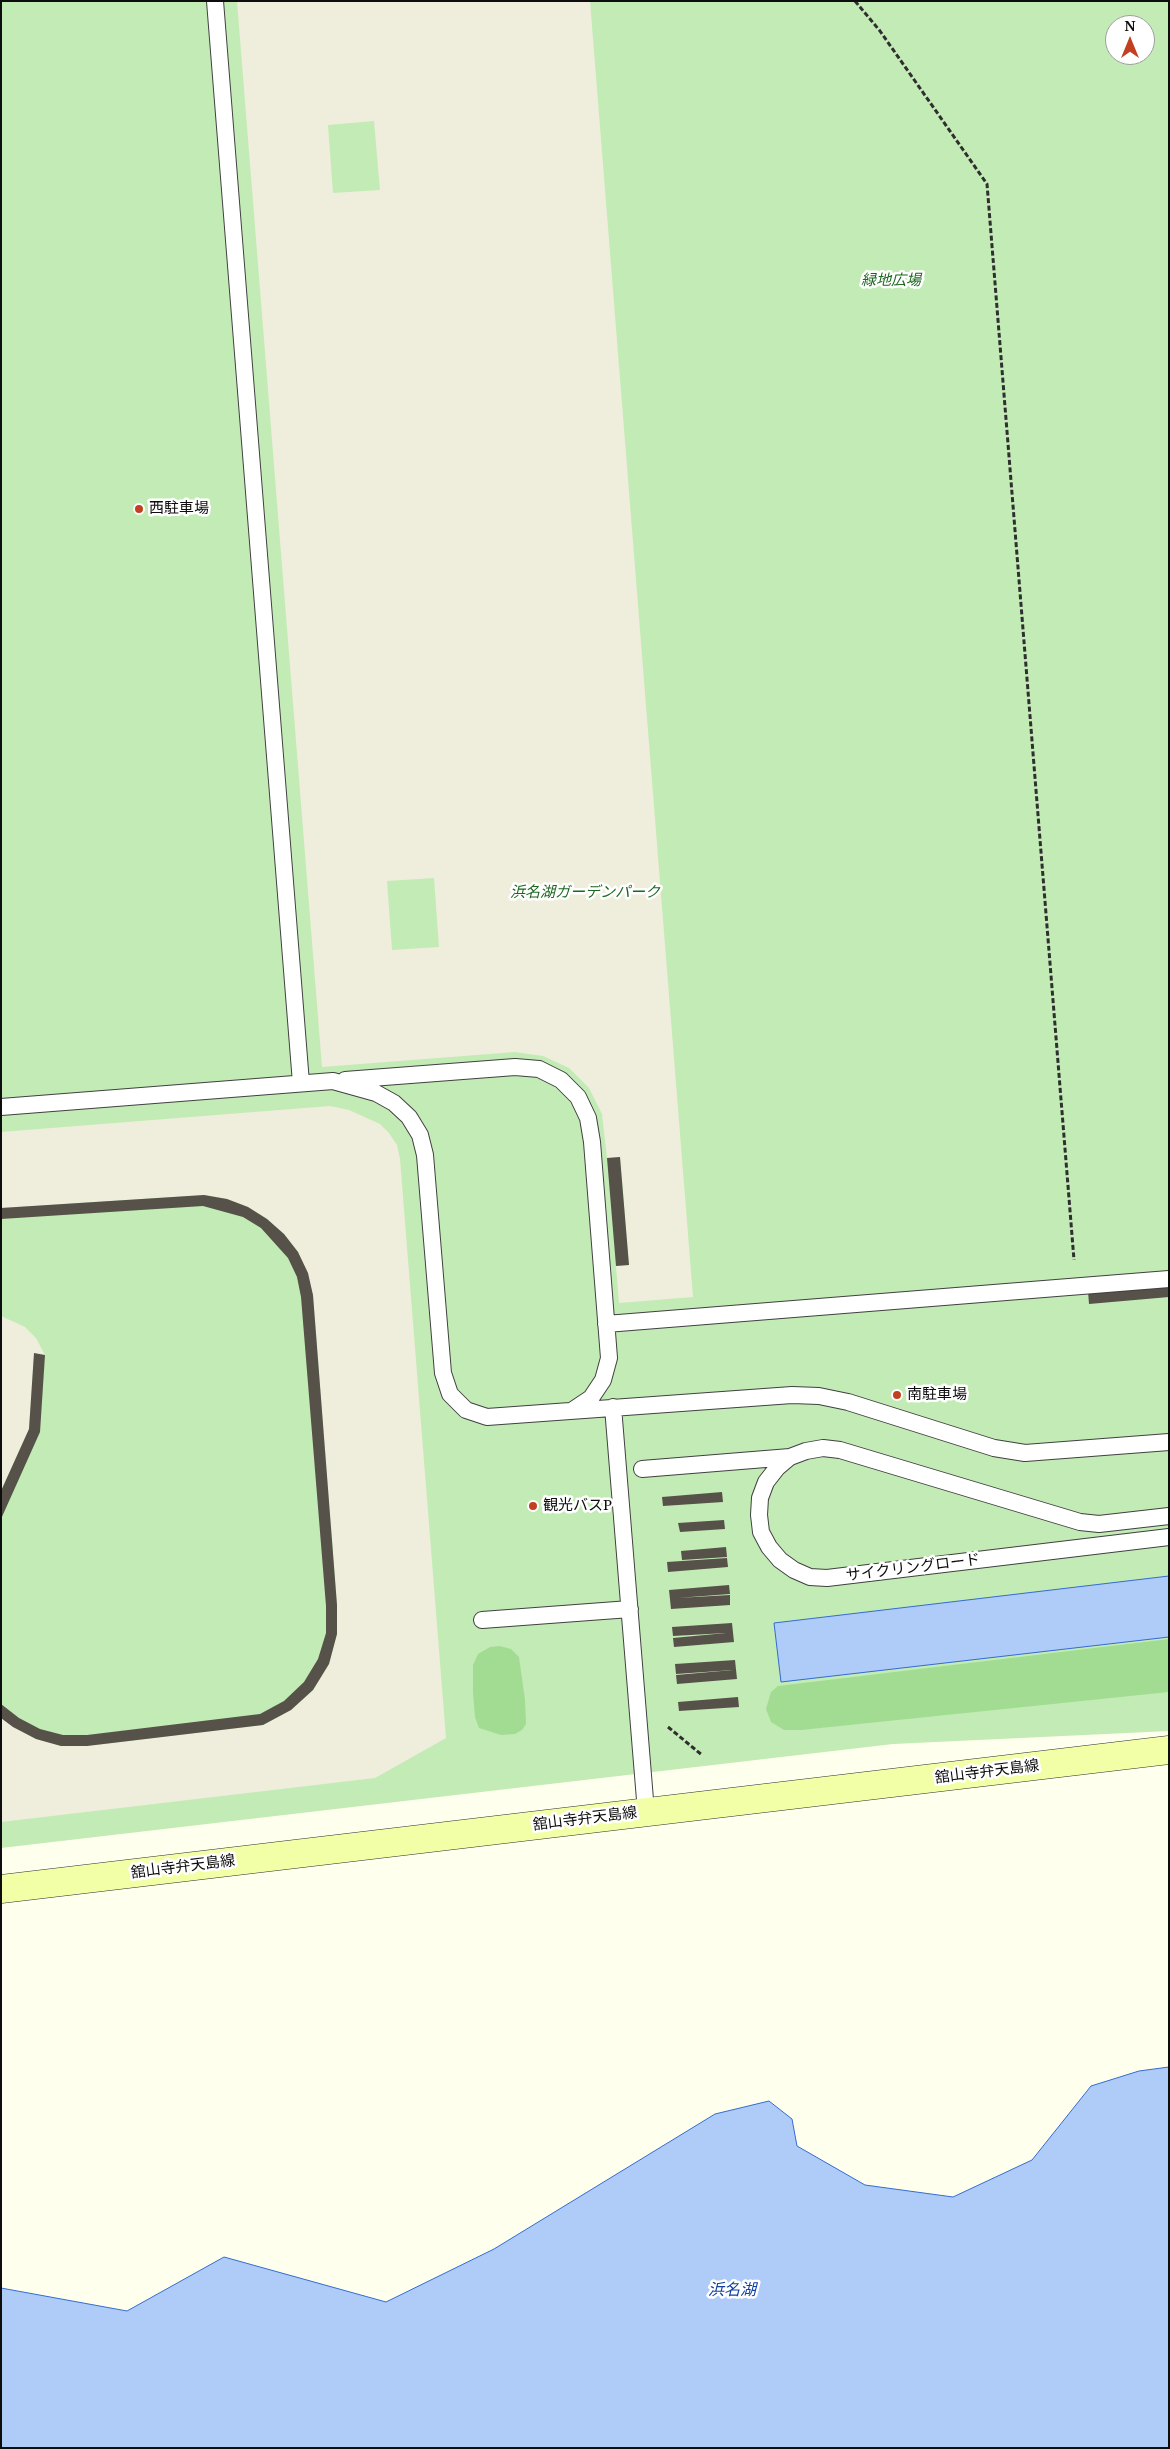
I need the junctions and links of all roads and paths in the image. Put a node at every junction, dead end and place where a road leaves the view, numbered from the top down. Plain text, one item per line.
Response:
1 (215, 1) edge
2 (855, 1) edge
3 (333, 1080) junction
4 (301, 1083) junction
5 (1, 1107) edge
6 (1169, 1279) edge
7 (1076, 1287) junction
8 (606, 1324) junction
9 (613, 1407) junction
10 (572, 1411) junction
11 (1169, 1442) edge
12 (790, 1458) junction
13 (642, 1469) dead end
14 (1169, 1516) edge
15 (1169, 1537) edge
16 (630, 1609) junction
17 (482, 1620) dead end
18 (1169, 1750) edge
19 (646, 1812) junction
20 (1, 1889) edge

1 - 4 lane
2 - 7 path
3 - 4 lane
3 - 8 lane
3 - 10 lane
4 - 5 lane
6 - 7 lane
7 - 8 lane
8 - 10 lane
9 - 10 lane
9 - 11 lane
9 - 16 lane
12 - 13 lane, サイクリングロード
12 - 14 lane, サイクリングロード
12 - 15 lane, サイクリングロード
16 - 17 lane
16 - 19 lane
18 - 19 main road, 舘山寺弁天島線
19 - 20 main road, 舘山寺弁天島線

